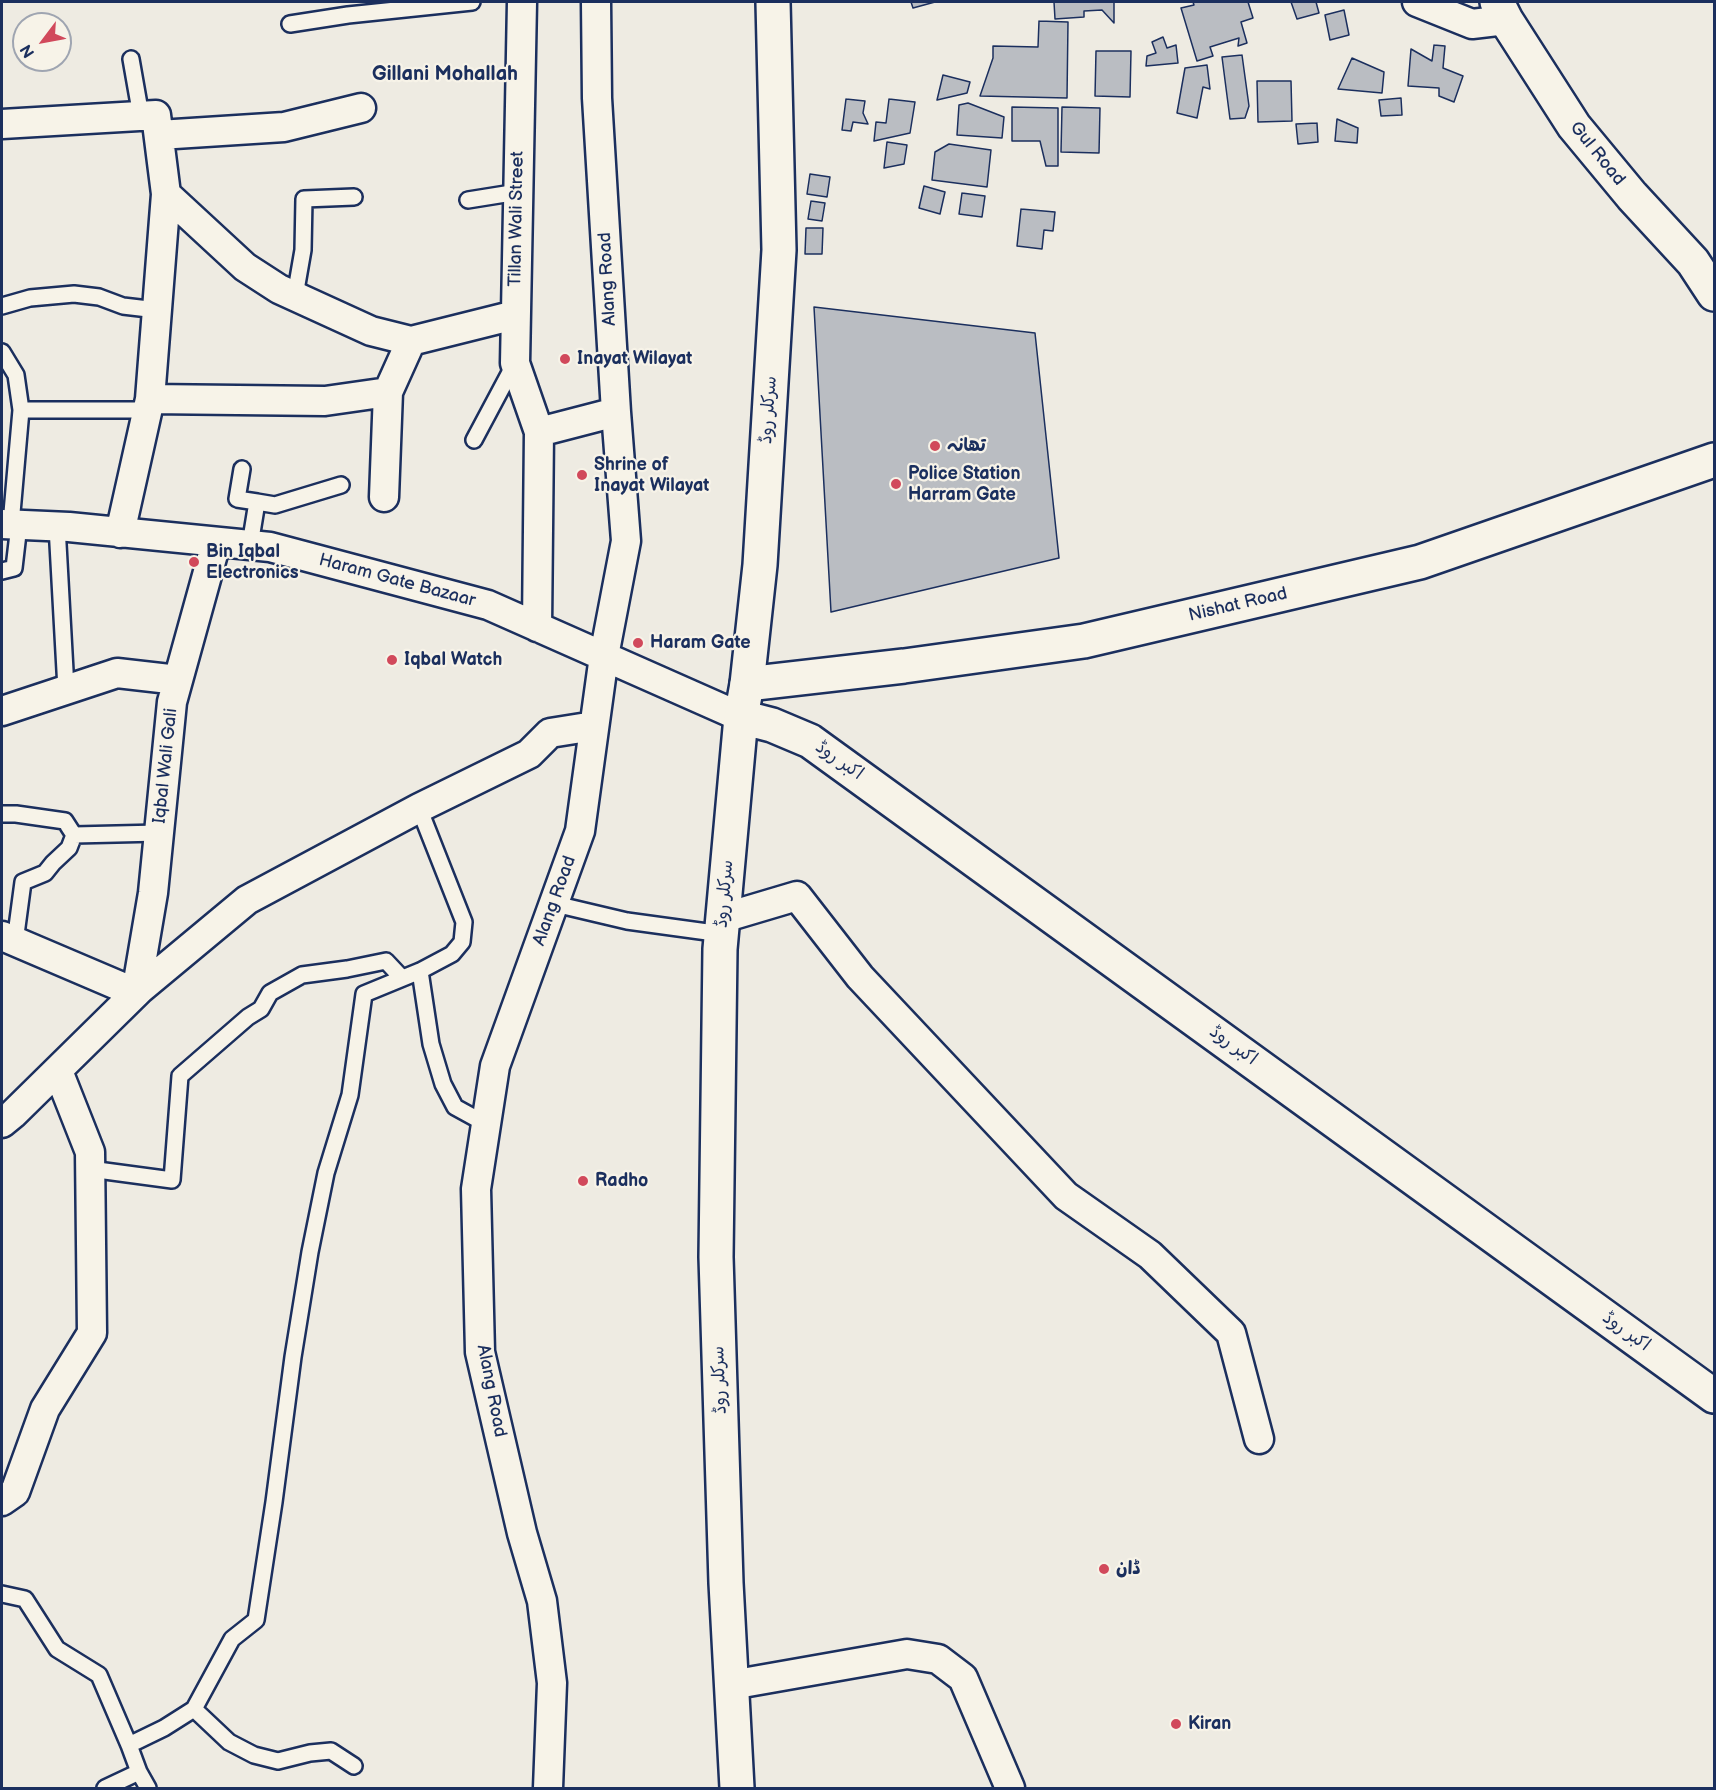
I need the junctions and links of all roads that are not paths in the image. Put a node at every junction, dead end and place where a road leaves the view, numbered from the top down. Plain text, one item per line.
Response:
1 (471, 2) edge
2 (522, 2) edge
3 (596, 2) edge
4 (773, 2) edge
5 (1417, 2) edge
6 (1502, 11) edge
7 (290, 24) dead end
8 (131, 59) dead end
9 (361, 108) dead end
10 (2, 124) edge
11 (150, 125) junction
12 (518, 192) junction
13 (166, 194) junction
14 (354, 197) dead end
15 (468, 200) dead end
16 (1714, 294) edge
17 (295, 296) junction
18 (2, 306) edge
19 (157, 310) junction
20 (515, 315) junction
21 (411, 341) junction
22 (2, 352) edge
23 (515, 363) junction
24 (388, 392) junction
25 (149, 405) junction
26 (21, 410) junction
27 (616, 412) junction
28 (539, 432) junction
29 (474, 440) dead end
30 (1714, 460) edge
31 (242, 469) dead end
32 (341, 485) dead end
33 (384, 497) dead end
34 (257, 501) junction
35 (11, 525) edge
36 (57, 526) junction
37 (120, 533) junction
38 (216, 543) junction
39 (250, 545) junction
40 (2, 571) edge
41 (537, 627) junction
42 (604, 656) junction
43 (178, 680) junction
44 (747, 684) junction
45 (66, 689) junction
46 (2, 711) edge
47 (741, 717) junction
48 (594, 726) junction
49 (419, 808) junction
50 (2, 814) edge
51 (159, 833) junction
52 (74, 835) junction
53 (555, 904) junction
54 (722, 926) junction
55 (5, 937) edge
56 (420, 971) junction
57 (402, 978) junction
58 (136, 993) junction
59 (58, 1071) junction
60 (2, 1123) edge
61 (486, 1125) junction
62 (90, 1168) junction
63 (1714, 1396) edge
64 (1259, 1439) dead end
65 (2, 1501) edge
66 (2, 1594) edge
67 (731, 1685) junction
68 (194, 1709) junction
69 (129, 1744) junction
70 (354, 1766) dead end
71 (139, 1772) junction
72 (105, 1788) edge
73 (148, 1788) edge
74 (548, 1788) edge
75 (736, 1788) edge
76 (1010, 1788) edge

1 - 7 lane
2 - 12 street, Tillan Wali Street
3 - 27 street, Alang Road
4 - 44 main road, سرکلر روڈ
5 - 6 street
6 - 16 main road, Gul Road
8 - 11 lane
9 - 11 street
10 - 11 street
11 - 13 street
12 - 15 lane
12 - 20 street, Tillan Wali Street
13 - 17 street
13 - 19 street
14 - 17 lane
17 - 21 street
18 - 19 lane
19 - 25 street
20 - 21 street
20 - 23 street, Tillan Wali Street
21 - 24 street
22 - 26 lane
23 - 28 street, Tillan Wali Street
23 - 29 lane
24 - 25 street
24 - 33 street
25 - 26 lane
25 - 37 street
26 - 35 lane
27 - 28 street
27 - 42 street, Alang Road
28 - 41 street, Tillan Wali Street
30 - 44 main road, Nishat Road
31 - 34 lane
32 - 34 lane
34 - 39 lane
35 - 36 street, Haram Gate Bazaar
35 - 40 lane
36 - 37 street, Haram Gate Bazaar
36 - 45 lane
37 - 38 street, Haram Gate Bazaar
38 - 39 street, Haram Gate Bazaar
38 - 43 street, Iqbal Wali Gali
39 - 41 street, Haram Gate Bazaar
41 - 42 street, Haram Gate Bazaar
42 - 47 street, Haram Gate Bazaar
42 - 48 street, Alang Road
43 - 45 street
43 - 51 street, Iqbal Wali Gali
44 - 47 main road, سرکلر روڈ
45 - 46 street
47 - 54 main road, سرکلر روڈ
47 - 63 main road, اکبر روڈ
48 - 49 street
48 - 53 street, Alang Road
49 - 56 lane
49 - 58 street
50 - 52 lane
51 - 52 lane
51 - 58 street, Iqbal Wali Gali
52 - 55 lane
53 - 54 lane
53 - 61 street, Alang Road
54 - 64 street
54 - 67 main road, سرکلر روڈ
55 - 58 street
56 - 57 lane
56 - 61 lane
57 - 62 lane
57 - 68 lane
58 - 59 street
59 - 60 street
59 - 62 street
61 - 74 street, Alang Road
62 - 65 street
66 - 69 lane
67 - 75 main road, سرکلر روڈ
67 - 76 street
68 - 69 lane
68 - 70 lane
69 - 71 lane
71 - 72 lane
71 - 73 lane

